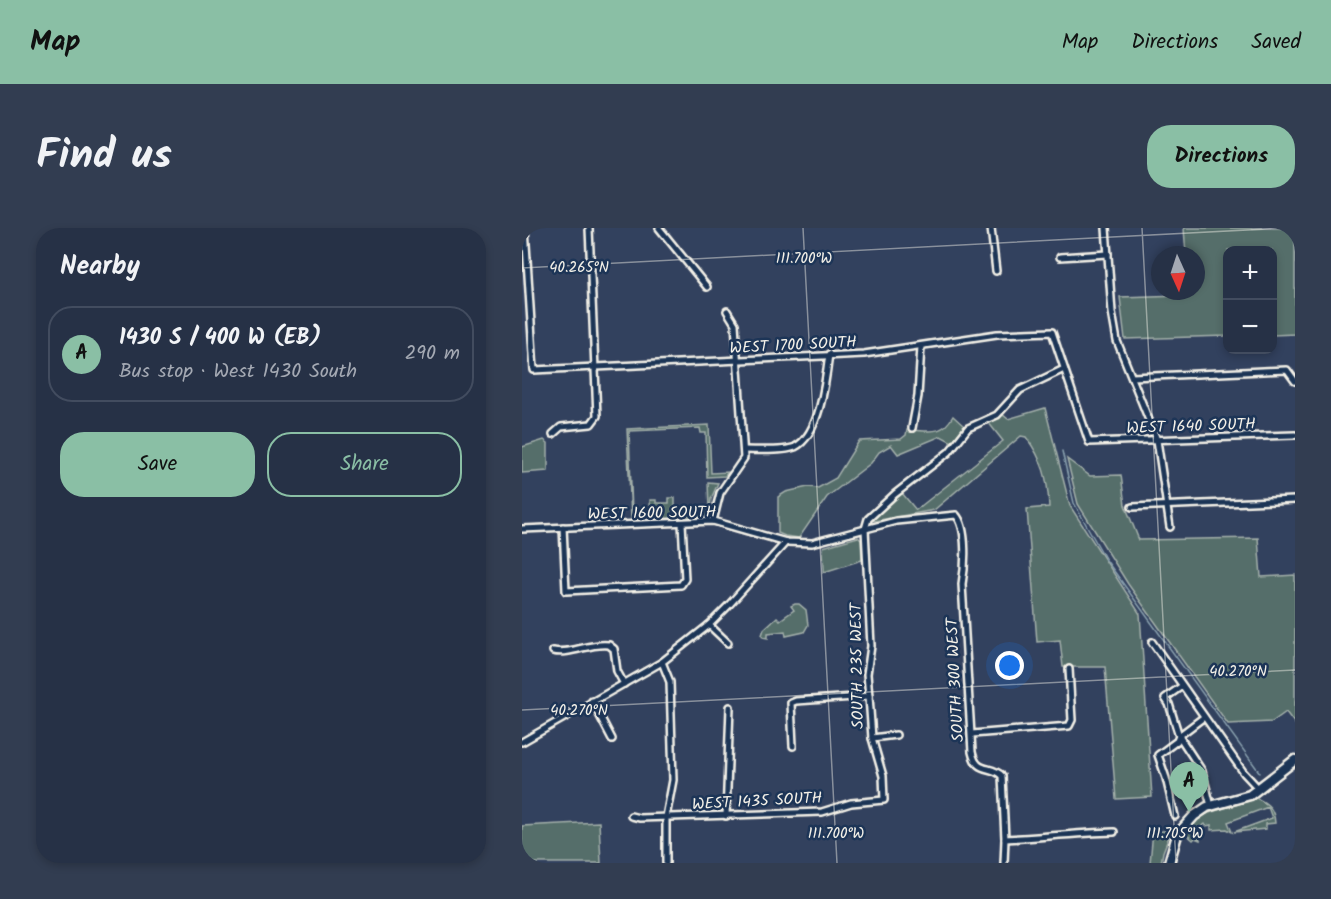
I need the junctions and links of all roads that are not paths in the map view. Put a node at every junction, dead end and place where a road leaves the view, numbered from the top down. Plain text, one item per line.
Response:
1 (525, 228) edge
2 (588, 228) edge
3 (658, 228) edge
4 (991, 228) edge
5 (1106, 228) edge
6 (1108, 254) junction
7 (1060, 257) dead end
8 (996, 271) dead end
9 (707, 287) dead end
10 (727, 311) dead end
11 (921, 345) junction
12 (829, 354) junction
13 (737, 360) junction
14 (595, 367) junction
15 (1064, 369) junction
16 (1132, 377) junction
17 (1295, 381) edge
18 (912, 428) dead end
19 (553, 434) dead end
20 (1295, 435) edge
21 (1157, 440) junction
22 (744, 450) junction
23 (1295, 500) edge
24 (1166, 505) junction
25 (1132, 507) dead end
26 (956, 515) joint
27 (713, 521) junction
28 (682, 523) junction
29 (563, 527) junction
30 (1170, 527) dead end
31 (522, 529) edge
32 (865, 529) junction
33 (786, 542) junction
34 (709, 625) junction
35 (1152, 642) dead end
36 (728, 643) dead end
37 (553, 651) dead end
38 (662, 662) junction
39 (1069, 669) dead end
40 (624, 684) junction
41 (1182, 686) junction
42 (869, 696) junction
43 (592, 702) junction
44 (730, 708) dead end
45 (1204, 717) junction
46 (972, 734) junction
47 (896, 735) dead end
48 (1179, 736) junction
49 (872, 738) junction
50 (612, 739) dead end
51 (522, 742) edge
52 (793, 746) dead end
53 (1295, 760) edge
54 (1259, 789) junction
55 (884, 800) joint
56 (1211, 806) junction
57 (631, 816) dead end
58 (726, 816) junction
59 (1175, 816) dead end
60 (666, 818) junction
61 (1114, 832) dead end
62 (1005, 839) junction
63 (666, 863) edge
64 (1004, 863) edge
65 (1169, 863) edge

1 - 14 street, WEST 1700 SOUTH
2 - 14 street
3 - 9 street
4 - 8 street
5 - 6 street
6 - 7 street
6 - 16 street
10 - 13 street
11 - 12 street, WEST 1700 SOUTH
11 - 15 street, WEST 1700 SOUTH
11 - 18 street
12 - 13 street, WEST 1700 SOUTH
12 - 22 street
13 - 14 street, WEST 1700 SOUTH
13 - 22 street
14 - 19 street
15 - 21 street, WEST 1640 SOUTH
15 - 32 street
16 - 17 street
16 - 21 street
20 - 21 street, WEST 1640 SOUTH
21 - 24 street
22 - 27 street
23 - 24 street
24 - 25 street
24 - 30 street
26 - 32 street, WEST 1600 SOUTH
26 - 46 street, SOUTH 300 WEST
27 - 28 street, WEST 1600 SOUTH
27 - 33 street, WEST 1600 SOUTH
28 - 29 street, WEST 1600 SOUTH
28 - 29 street
29 - 31 street, WEST 1600 SOUTH
32 - 33 street, WEST 1600 SOUTH
32 - 42 street, SOUTH 235 WEST
33 - 34 street
34 - 36 street
34 - 38 street
35 - 41 street
37 - 40 street
38 - 40 street
38 - 60 street
39 - 46 street
40 - 43 street
41 - 45 street
41 - 48 street
42 - 49 street, SOUTH 235 WEST
42 - 52 street
43 - 50 street
43 - 51 street
44 - 58 street
45 - 48 street
45 - 54 street
46 - 62 street, SOUTH 300 WEST
47 - 49 street
48 - 56 street
48 - 59 street
49 - 55 street, SOUTH 235 WEST
53 - 54 street
54 - 56 street
55 - 58 street, WEST 1435 SOUTH
56 - 65 street
57 - 60 street, WEST 1435 SOUTH
58 - 60 street, WEST 1435 SOUTH
60 - 63 street
61 - 62 street
62 - 64 street, SOUTH 300 WEST

